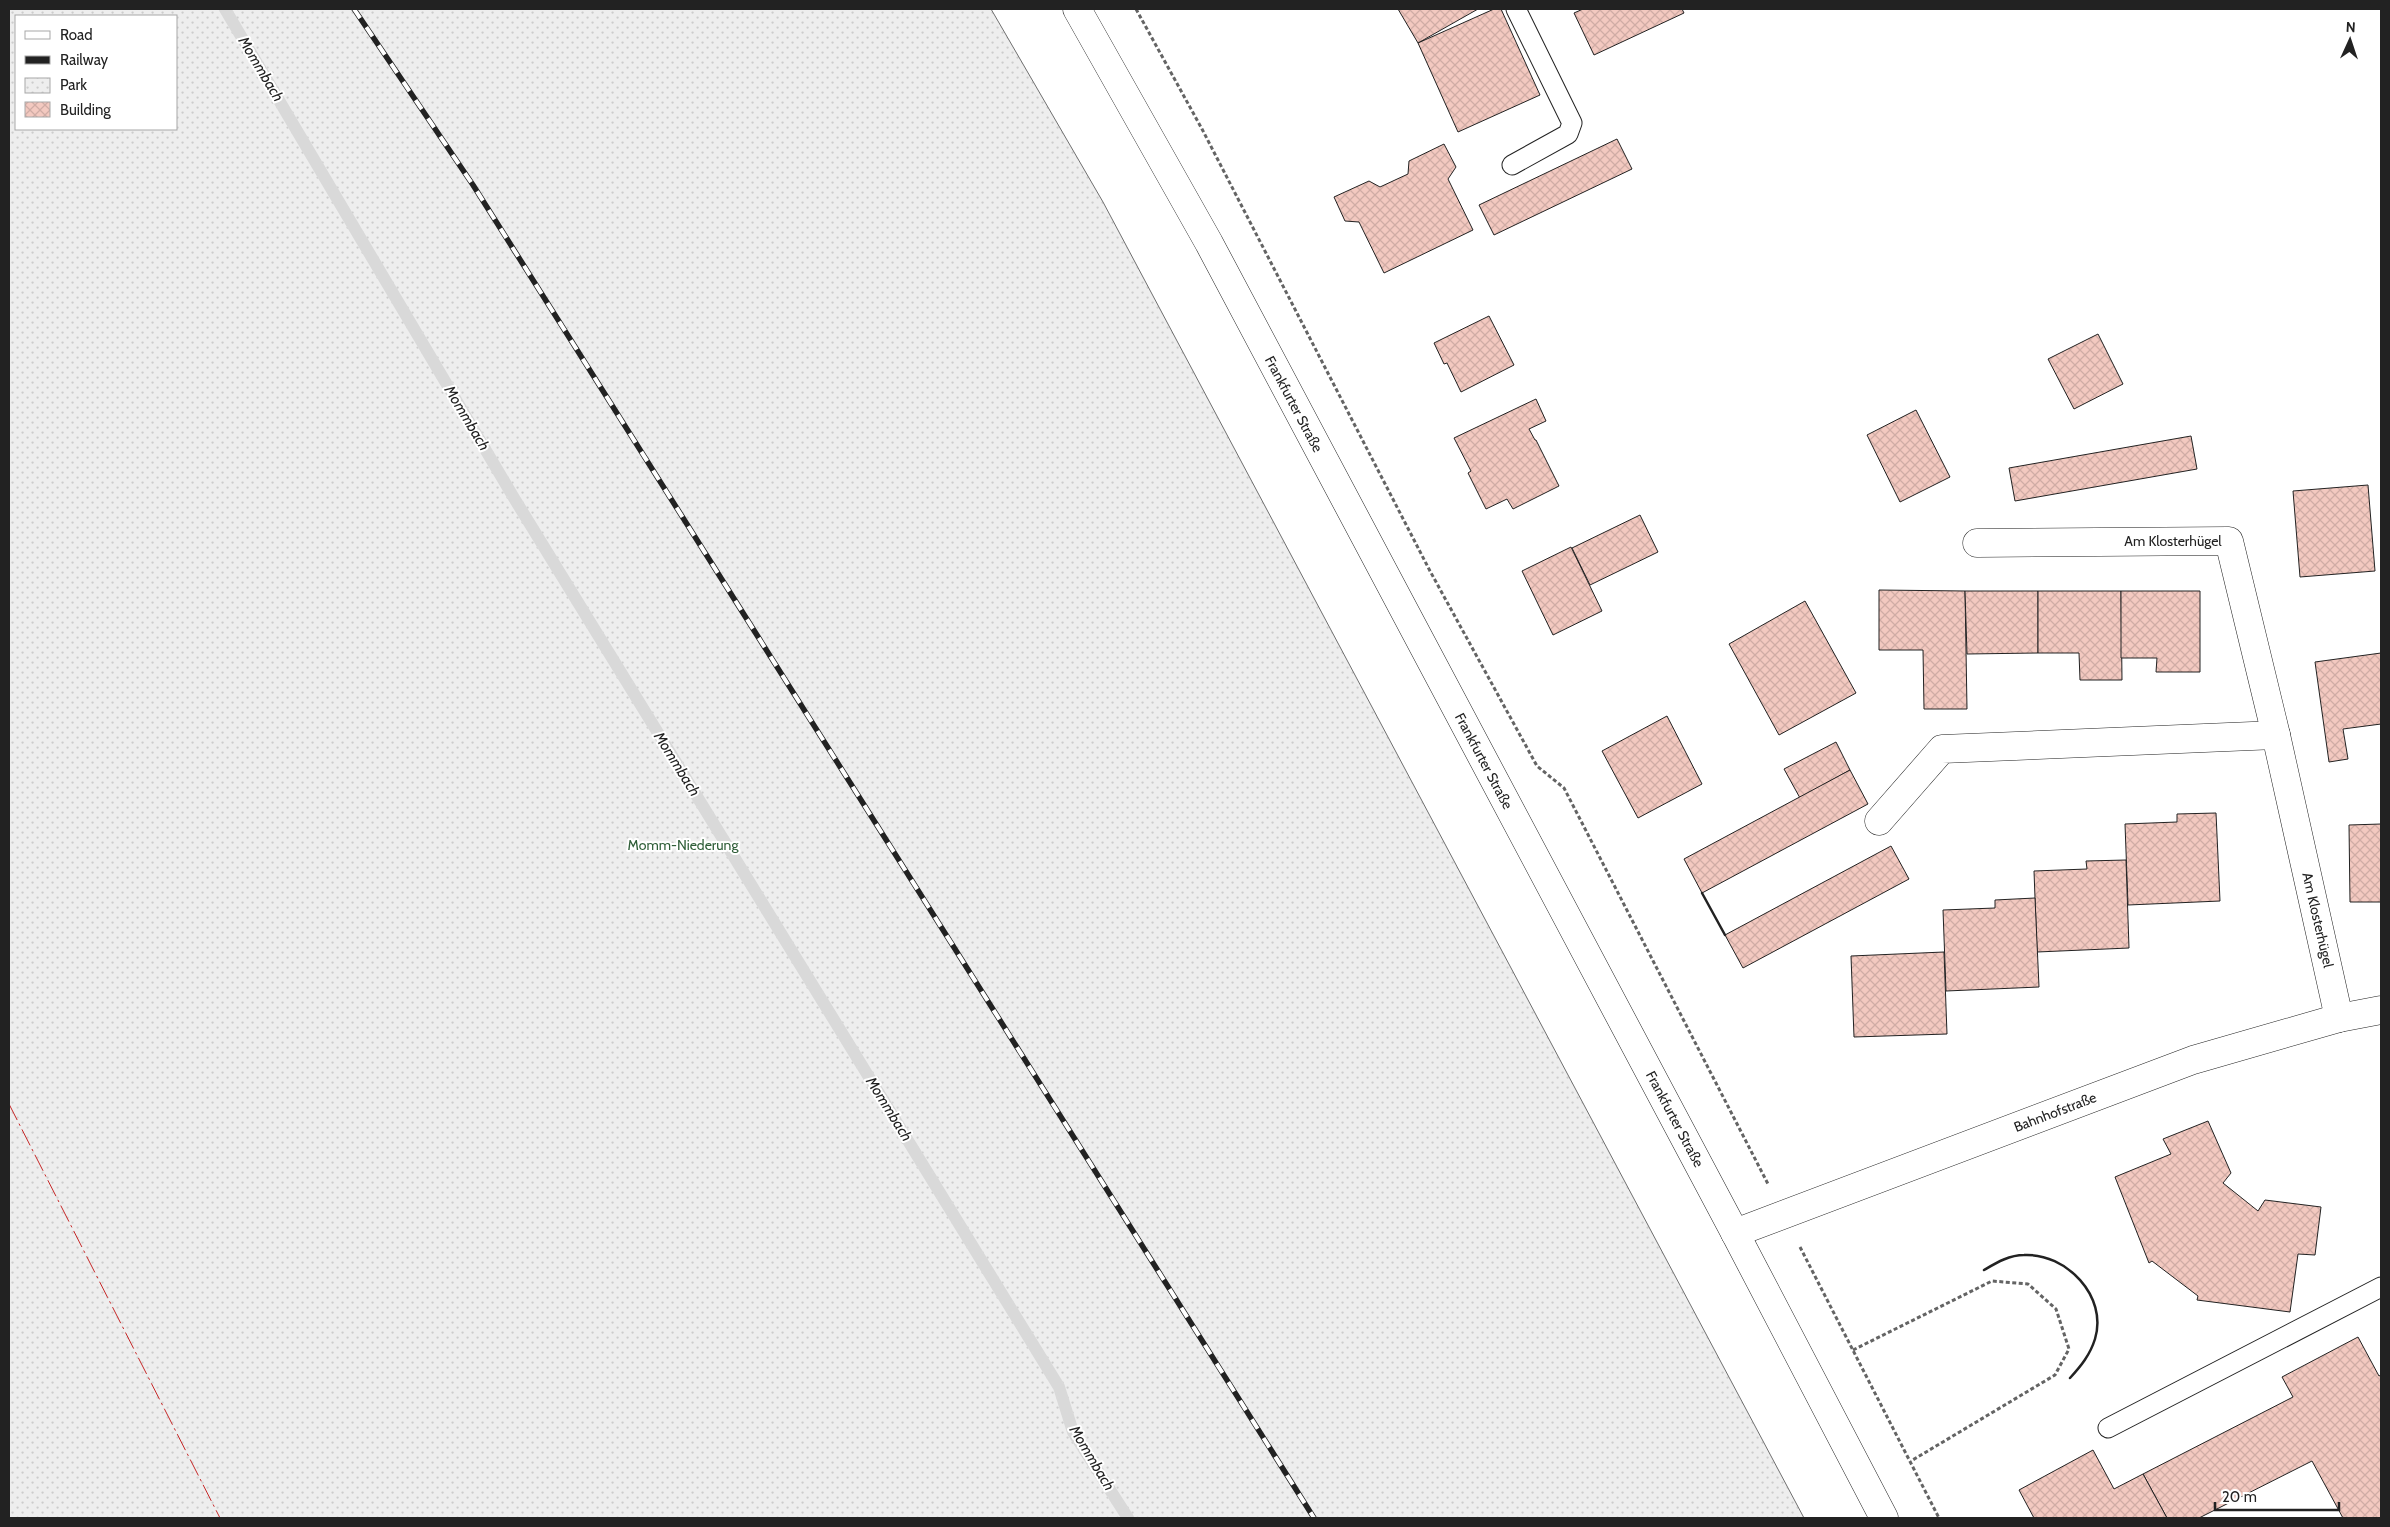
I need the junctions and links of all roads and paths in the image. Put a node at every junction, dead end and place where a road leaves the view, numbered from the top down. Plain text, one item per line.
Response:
1 (1136, 9) edge
2 (1516, 9) edge
3 (1083, 11) edge
4 (1512, 165) dead end
5 (1977, 543) dead end
6 (2276, 735) junction
7 (1879, 821) dead end
8 (2381, 1010) edge
9 (2339, 1018) junction
10 (1783, 1213) junction
11 (1735, 1233) junction
12 (2381, 1287) edge
13 (1853, 1350) junction
14 (2108, 1428) dead end
15 (1911, 1461) junction
16 (1884, 1518) edge
17 (1939, 1518) edge

1 - 10 path
2 - 4 lane
3 - 11 street, Frankfurter Straße
5 - 6 street, Am Klosterhügel
6 - 7 street
6 - 9 street, Am Klosterhügel
8 - 9 street, Bahnhofstraße
9 - 10 street, Bahnhofstraße
10 - 11 street, Bahnhofstraße
10 - 13 path
11 - 16 street, Frankfurter Straße
12 - 14 lane
13 - 15 path
13 - 15 path
15 - 17 path

